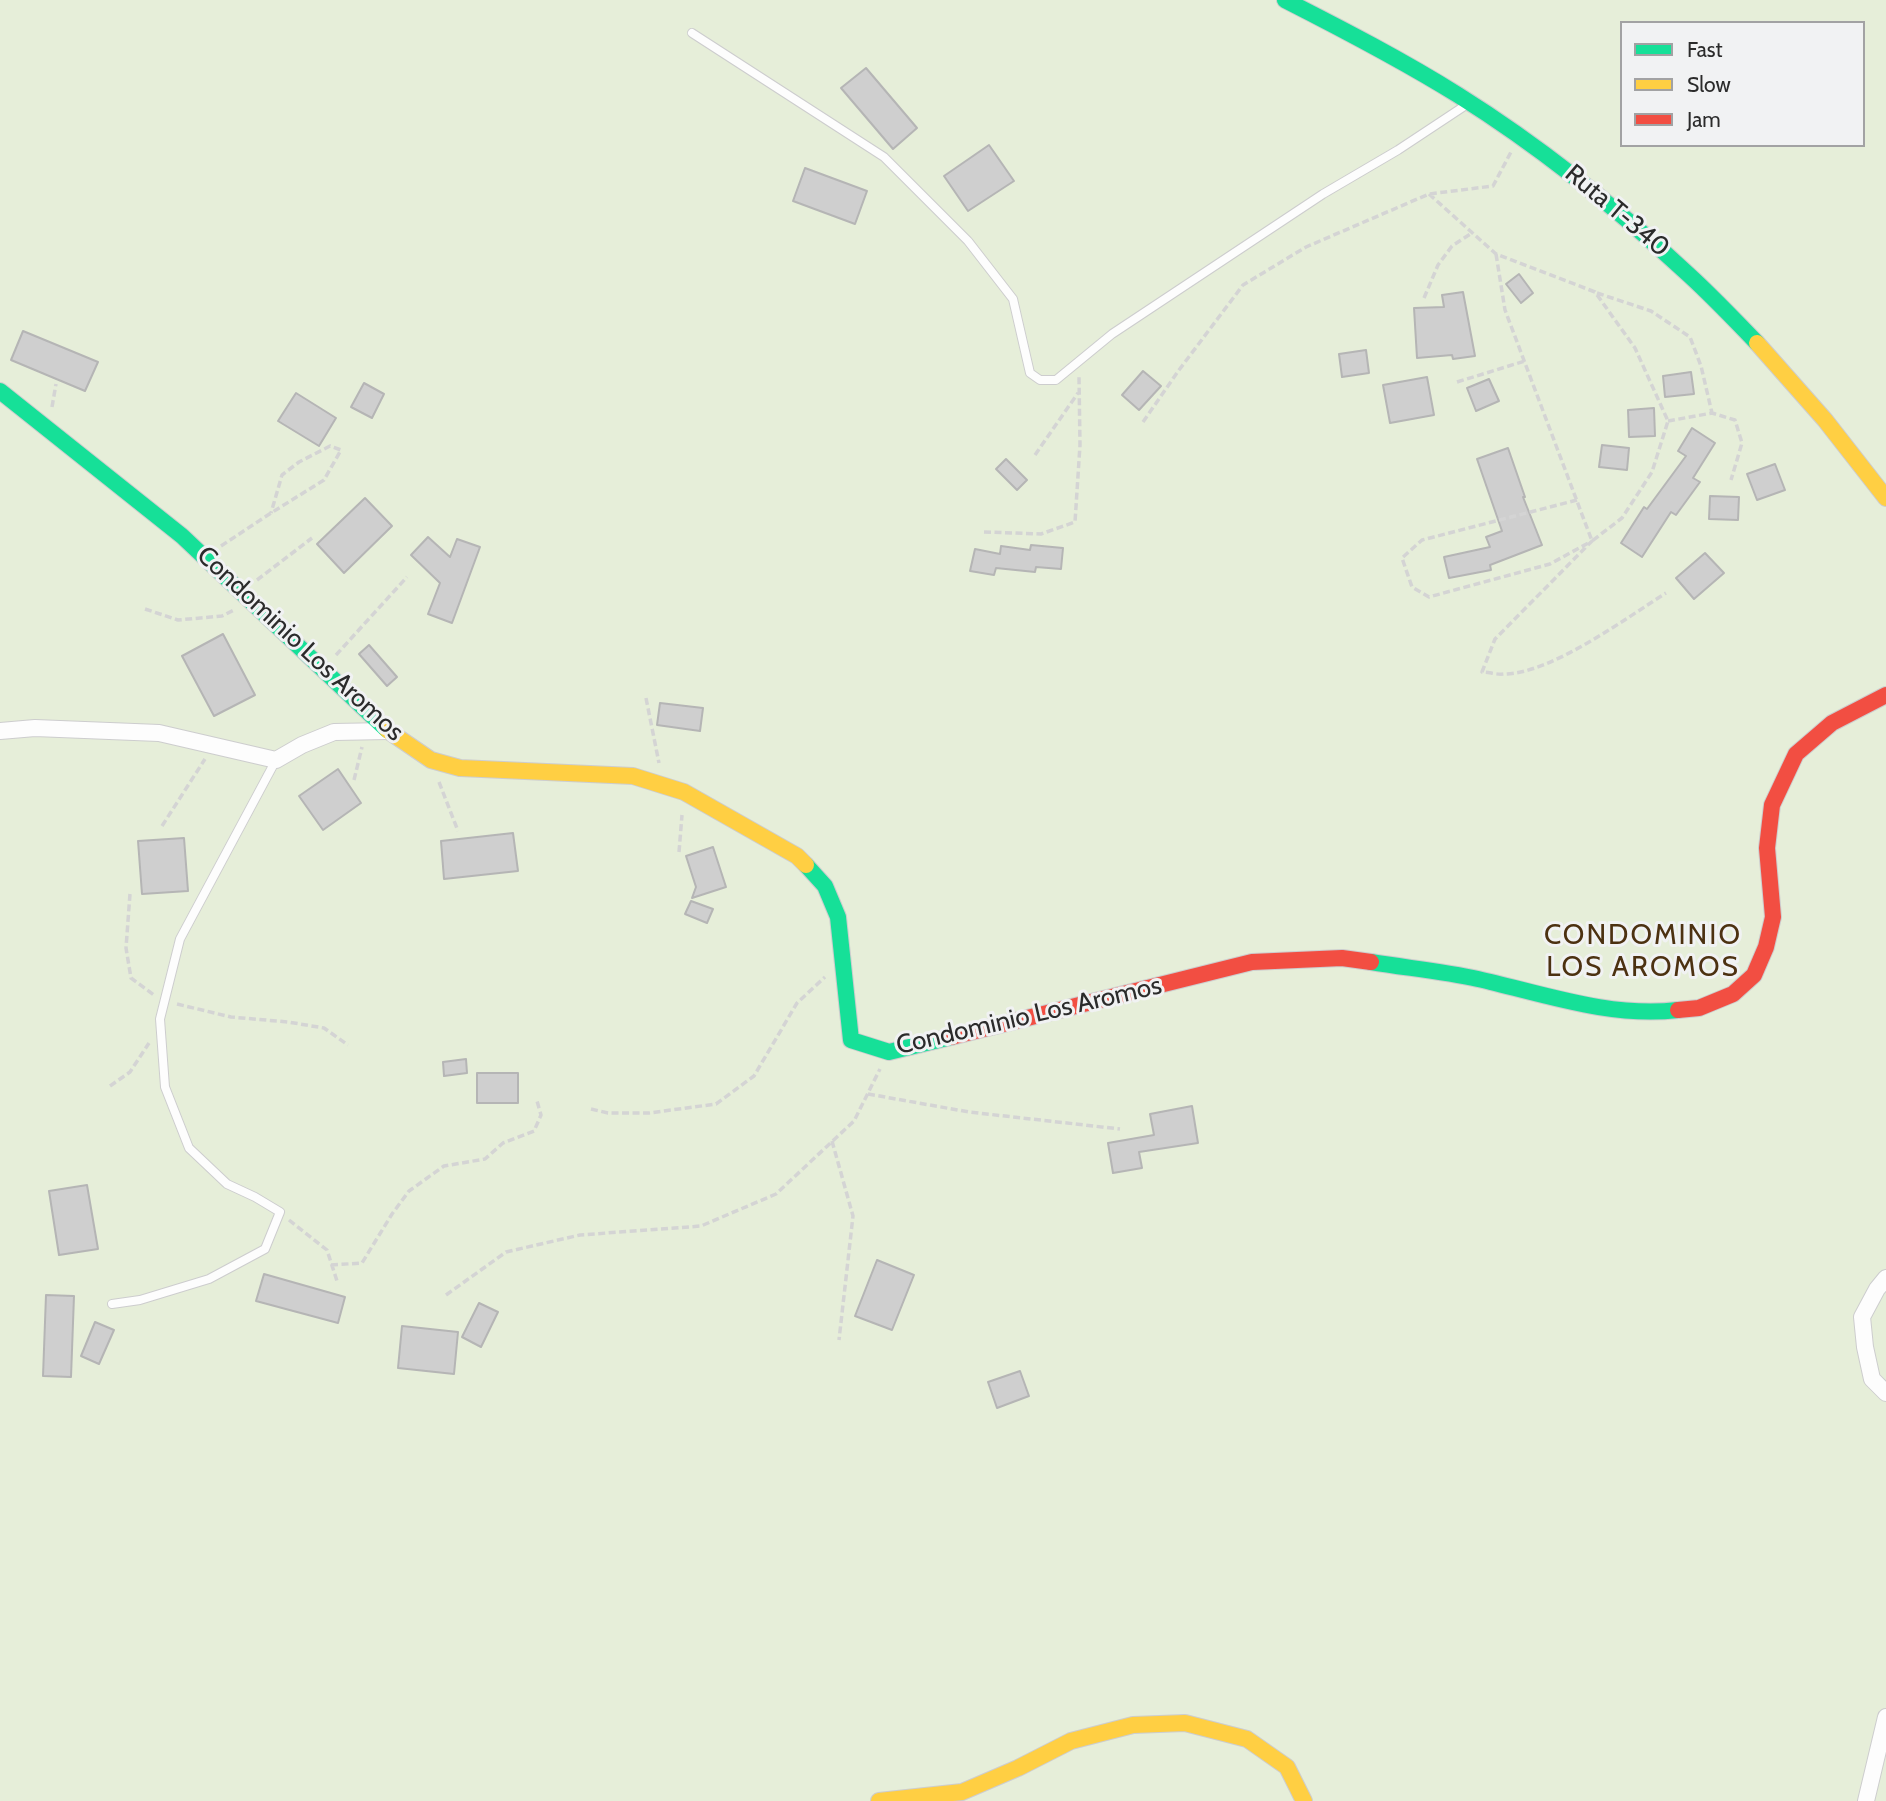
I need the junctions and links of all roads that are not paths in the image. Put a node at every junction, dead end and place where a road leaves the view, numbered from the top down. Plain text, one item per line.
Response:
1 (1285, 0) edge
2 (692, 33) dead end
3 (1470, 102) junction
4 (0, 391) edge
5 (1886, 498) edge
6 (1886, 695) edge
7 (0, 731) edge
8 (388, 731) junction
9 (276, 760) junction
10 (1886, 1278) edge
11 (112, 1304) dead end
12 (1886, 1393) edge
13 (1886, 1717) edge
14 (879, 1801) edge
15 (1304, 1801) edge
16 (1866, 1801) edge

1 - 3 street, Ruta T-340
2 - 3 lane
3 - 5 street, Ruta T-340
4 - 8 street, Condominio Los Aromos
6 - 8 street, Condominio Los Aromos
7 - 9 street
8 - 9 street
9 - 11 lane
10 - 12 street
13 - 16 street
14 - 15 street

